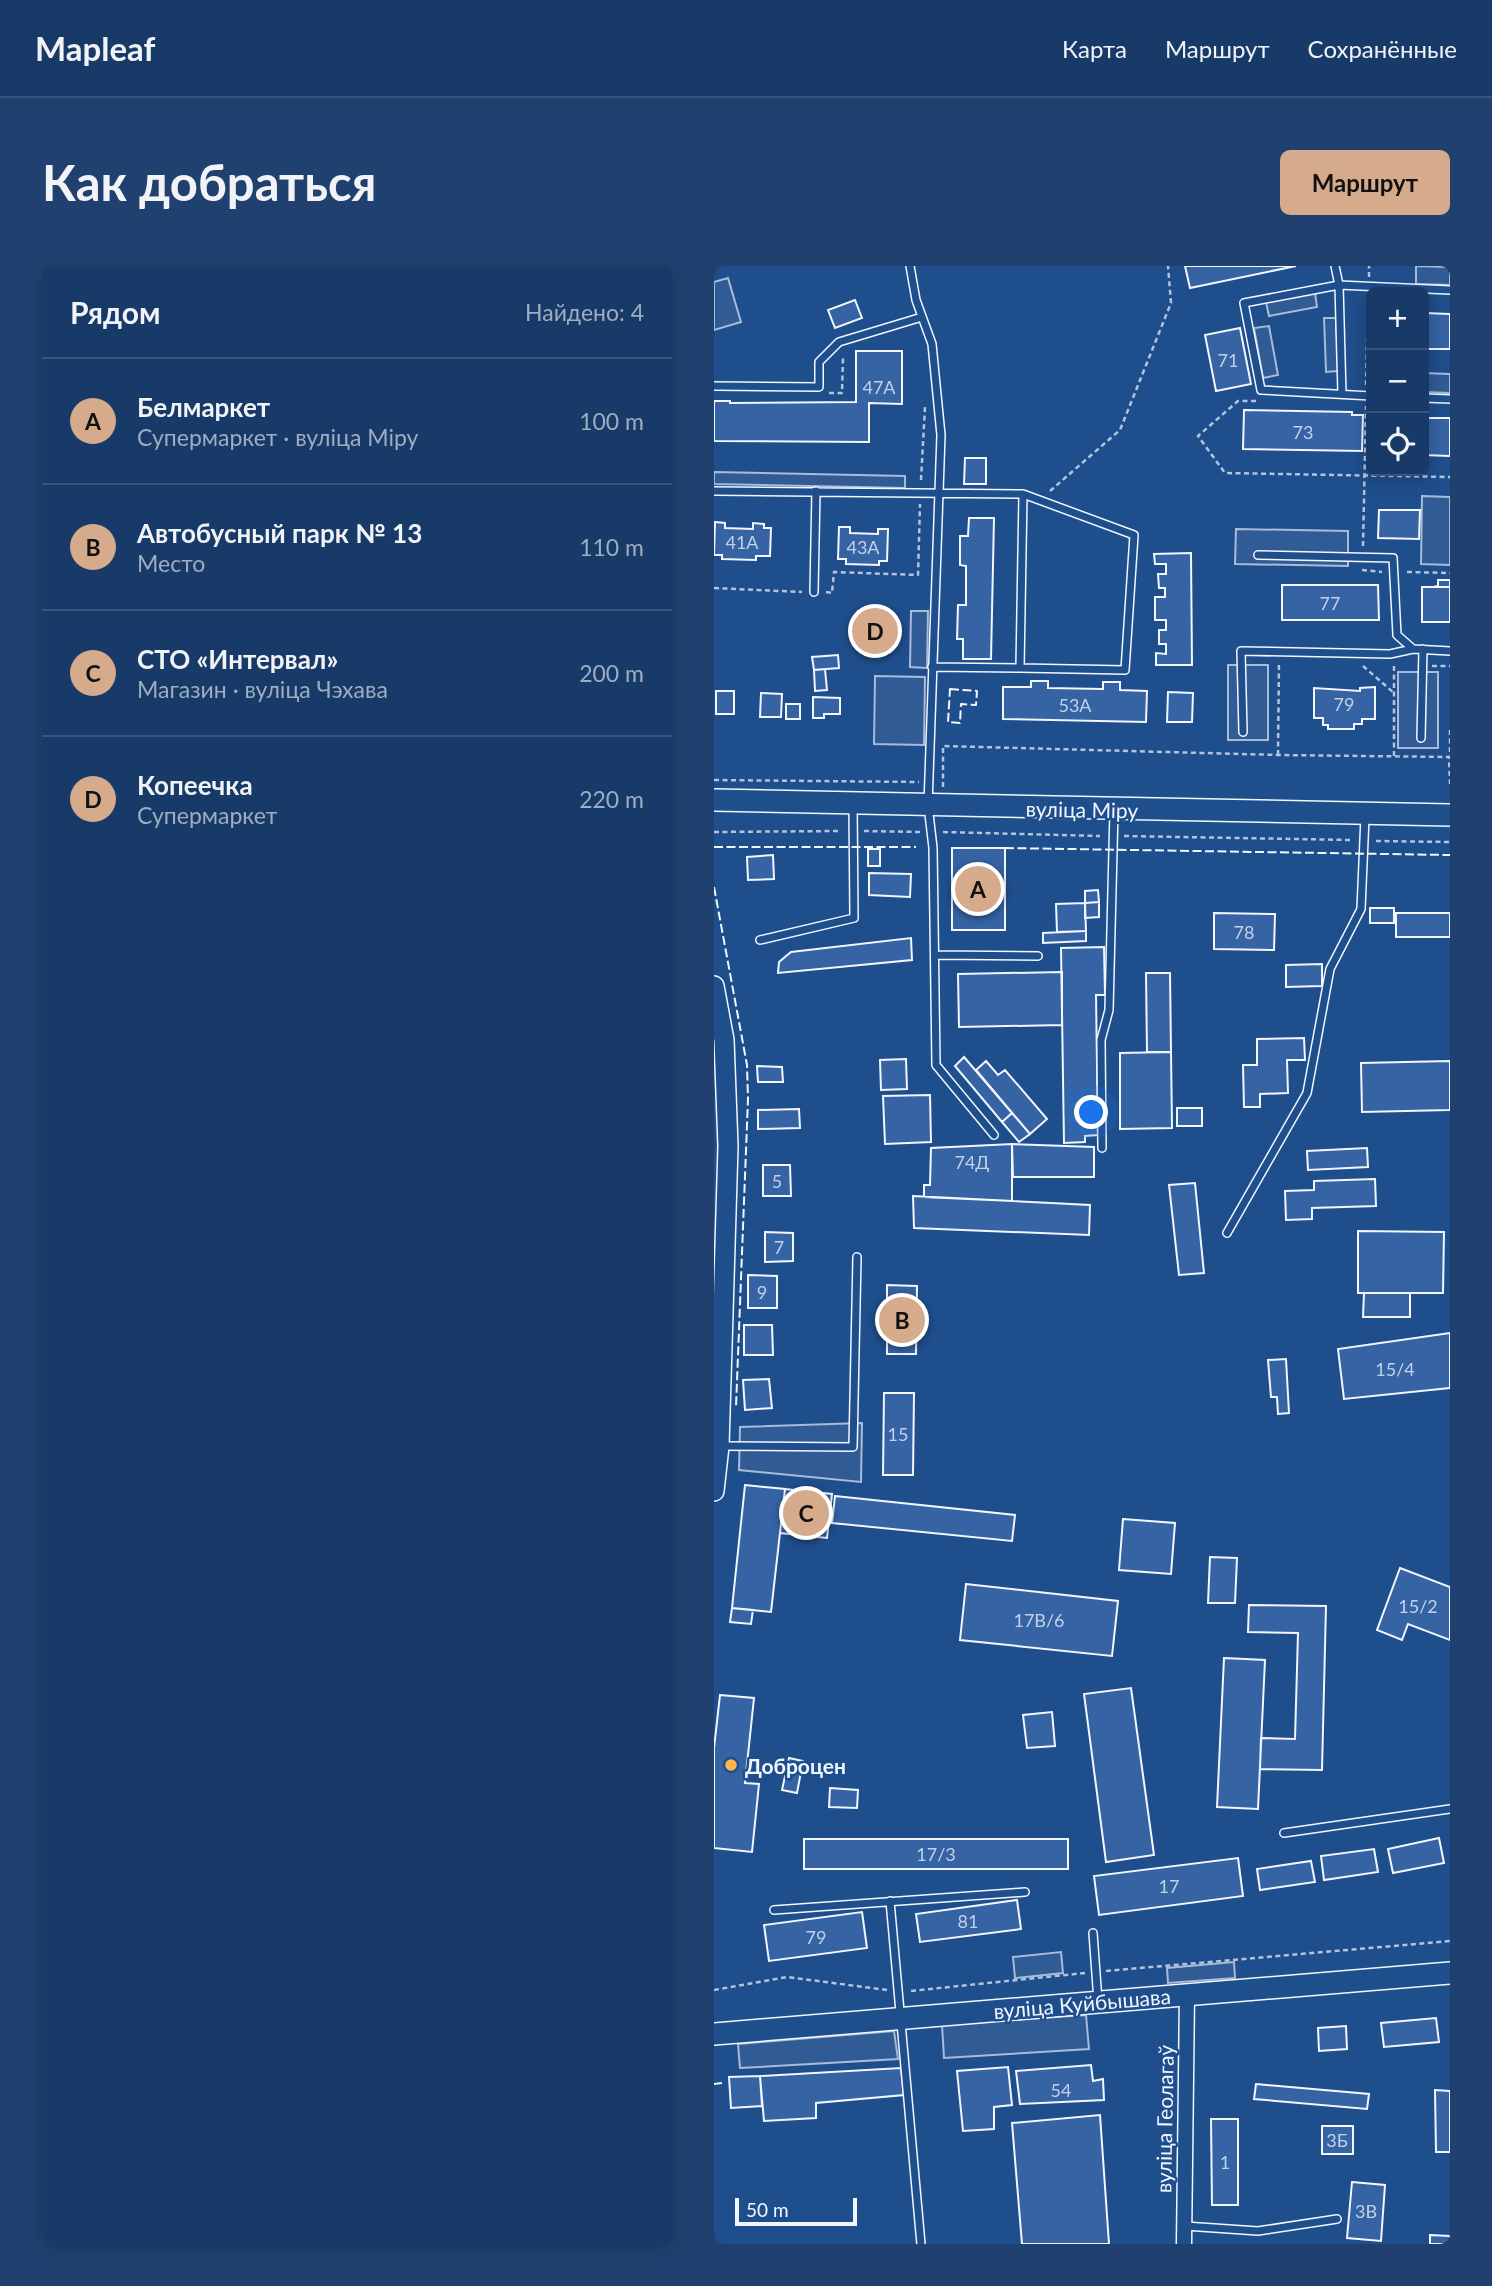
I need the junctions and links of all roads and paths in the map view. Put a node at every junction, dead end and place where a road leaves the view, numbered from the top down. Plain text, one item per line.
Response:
1 (910, 266) edge
2 (1168, 266) edge
3 (1335, 266) edge
4 (1369, 266) edge
5 (1339, 285) junction
6 (1368, 286) junction
7 (1450, 290) edge
8 (922, 317) junction
9 (1369, 350) edge
10 (843, 353) dead end
11 (714, 386) edge
12 (830, 393) dead end
13 (1342, 394) junction
14 (1366, 395) edge
15 (1429, 398) edge
16 (1450, 399) edge
17 (925, 401) dead end
18 (1264, 401) dead end
19 (1368, 413) edge
20 (1364, 475) junction
21 (1450, 477) edge
22 (714, 491) edge
23 (816, 491) junction
24 (920, 492) junction
25 (938, 492) junction
26 (1023, 494) junction
27 (1040, 500) junction
28 (1258, 555) dead end
29 (714, 588) edge
30 (814, 592) junction
31 (1413, 649) junction
32 (1423, 649) junction
33 (1450, 651) edge
34 (1279, 662) dead end
35 (1371, 664) dead end
36 (1383, 664) dead end
37 (1394, 665) junction
38 (1422, 665) junction
39 (1450, 666) edge
40 (932, 667) junction
41 (1020, 668) junction
42 (1394, 693) junction
43 (1450, 730) edge
44 (1243, 732) dead end
45 (1421, 738) dead end
46 (1279, 755) dead end
47 (1394, 756) dead end
48 (1450, 757) edge
49 (714, 780) edge
50 (929, 782) junction
51 (943, 782) dead end
52 (1450, 784) edge
53 (714, 800) edge
54 (853, 803) junction
55 (928, 805) junction
56 (1114, 810) junction
57 (1365, 813) junction
58 (1450, 815) edge
59 (853, 831) junction
60 (714, 832) edge
61 (931, 832) junction
62 (760, 940) dead end
63 (935, 955) junction
64 (1038, 957) dead end
65 (714, 986) edge
66 (994, 1135) dead end
67 (721, 1147) edge
68 (1102, 1149) dead end
69 (1227, 1233) dead end
70 (857, 1257) dead end
71 (717, 1446) edge
72 (714, 1491) edge
73 (1450, 1809) edge
74 (1284, 1833) dead end
75 (1025, 1892) dead end
76 (890, 1902) junction
77 (774, 1910) dead end
78 (1093, 1933) dead end
79 (1450, 1941) edge
80 (1097, 1972) junction
81 (1450, 1973) edge
82 (714, 1990) edge
83 (899, 1992) junction
84 (1187, 1994) junction
85 (1098, 2002) junction
86 (901, 2017) junction
87 (714, 2034) edge
88 (1336, 2219) dead end
89 (1184, 2226) junction
90 (921, 2244) edge
91 (1184, 2244) edge

1 - 8 lane
2 - 27 path
3 - 5 lane
4 - 6 path
5 - 6 lane
5 - 13 lane
5 - 13 lane
6 - 7 lane
6 - 9 path
8 - 11 lane
8 - 25 lane
10 - 12 path
13 - 14 lane
15 - 16 lane
17 - 24 path
18 - 20 path
19 - 20 path
20 - 21 path
22 - 23 lane
23 - 24 lane
23 - 30 lane
24 - 25 lane
24 - 30 path
25 - 26 lane
25 - 40 lane
26 - 27 lane
26 - 41 lane
27 - 41 lane
28 - 31 lane
29 - 30 path
31 - 32 lane
31 - 44 lane
32 - 33 lane
32 - 38 lane
34 - 46 path
35 - 42 path
36 - 37 path
37 - 38 path
37 - 42 path
38 - 39 path
38 - 45 lane
40 - 41 lane
40 - 50 lane
42 - 47 path
43 - 48 path
48 - 52 path
49 - 50 path
50 - 51 path
50 - 55 lane
53 - 54 main road, вуліца Міру
54 - 55 main road, вуліца Міру
54 - 59 lane
55 - 56 main road, вуліца Міру
55 - 61 lane
56 - 57 main road, вуліца Міру
56 - 68 lane
57 - 58 main road, вуліца Міру
57 - 69 lane
59 - 60 path
59 - 61 path
59 - 62 lane
61 - 63 lane
63 - 64 lane
63 - 66 lane
65 - 67 street
67 - 71 street
70 - 71 lane
71 - 72 street
73 - 74 lane
75 - 76 lane
76 - 77 lane
76 - 83 lane
78 - 80 lane
79 - 80 path
80 - 83 path
80 - 85 lane
81 - 84 main road, вуліца Куйбышава
82 - 83 path
83 - 86 lane
84 - 85 main road, вуліца Куйбышава
84 - 89 street, вуліца Геолагаў
85 - 86 main road, вуліца Куйбышава
86 - 87 main road, вуліца Куйбышава
86 - 90 lane
88 - 89 lane
89 - 91 street, вуліца Геолагаў

